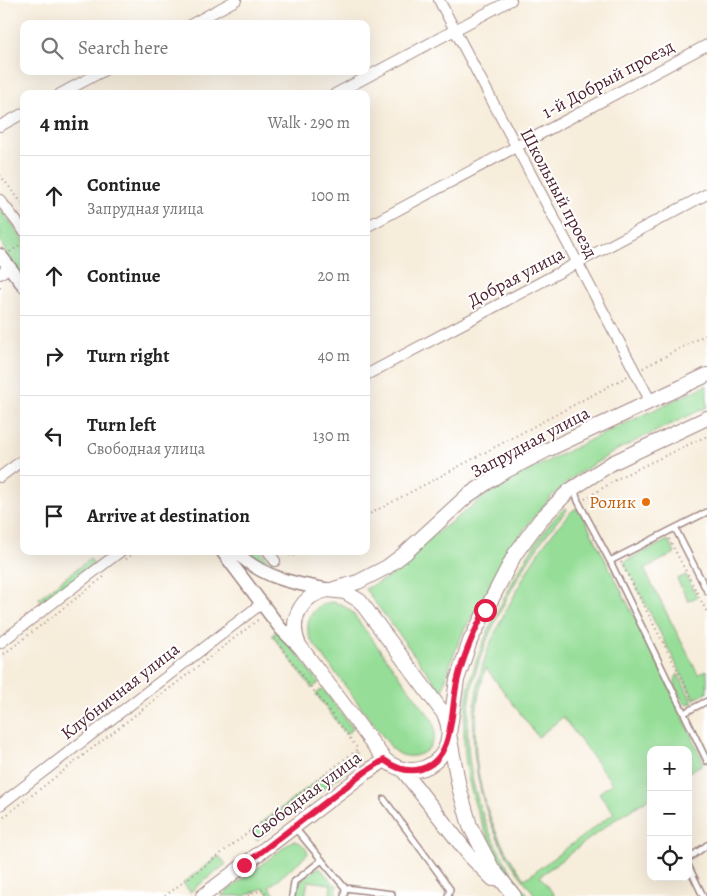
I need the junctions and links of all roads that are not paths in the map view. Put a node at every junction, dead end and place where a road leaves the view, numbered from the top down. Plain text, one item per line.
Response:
1 (236, 0) edge
2 (438, 0) edge
3 (512, 0) edge
4 (199, 20) edge
5 (455, 31) junction
6 (707, 45) edge
7 (95, 75) edge
8 (67, 90) edge
9 (343, 90) edge
10 (20, 115) edge
11 (0, 126) edge
12 (516, 146) junction
13 (707, 194) edge
14 (0, 200) edge
15 (370, 225) edge
16 (20, 227) edge
17 (578, 262) junction
18 (4, 263) edge
19 (20, 281) edge
20 (370, 373) edge
21 (707, 375) edge
22 (652, 402) junction
23 (707, 418) edge
24 (20, 462) edge
25 (0, 477) edge
26 (576, 494) junction
27 (707, 512) edge
28 (675, 528) junction
29 (116, 555) edge
30 (224, 555) edge
31 (239, 555) edge
32 (271, 555) edge
33 (275, 561) dead end
34 (610, 561) junction
35 (331, 590) junction
36 (707, 591) edge
37 (257, 607) junction
38 (0, 643) edge
39 (302, 651) junction
40 (707, 701) edge
41 (684, 713) junction
42 (448, 734) junction
43 (384, 760) junction
44 (707, 761) edge
45 (402, 770) junction
46 (384, 799) dead end
47 (0, 805) edge
48 (294, 826) junction
49 (707, 845) edge
50 (692, 855) edge
51 (322, 860) junction
52 (692, 873) edge
53 (346, 888) junction
54 (203, 896) edge
55 (292, 896) edge
56 (344, 896) edge
57 (392, 896) edge
58 (448, 896) edge
59 (514, 896) edge
60 (703, 896) edge

1 - 4 street
2 - 5 street, Школьный проезд
3 - 5 street
5 - 9 street
5 - 12 street, Школьный проезд
6 - 12 street, 1-й Добрый проезд
7 - 8 street
10 - 11 street
12 - 15 street, 1-й Добрый проезд
12 - 17 street, Школьный проезд
13 - 17 street, Добрая улица
14 - 16 street
17 - 20 street, Добрая улица
17 - 22 street, Школьный проезд
18 - 19 street
21 - 22 main road, Запрудная улица
22 - 35 main road, Запрудная улица
23 - 26 main road
24 - 25 street
26 - 34 lane
26 - 42 main road
27 - 28 lane
28 - 34 lane
28 - 36 lane
29 - 38 street
30 - 37 street
31 - 35 street
32 - 33 street
34 - 41 lane
35 - 39 main road, Запрудная улица
35 - 42 main road
37 - 39 street
37 - 47 street, Клубничная улица
39 - 43 main road
40 - 41 lane
41 - 44 lane
42 - 45 main road
42 - 59 main road
43 - 45 main road
43 - 48 main road, Свободная улица
45 - 59 main road
46 - 58 lane
48 - 51 lane
48 - 54 main road, Свободная улица
49 - 50 lane
51 - 53 lane
51 - 55 lane
52 - 60 lane
53 - 56 lane
53 - 57 lane

